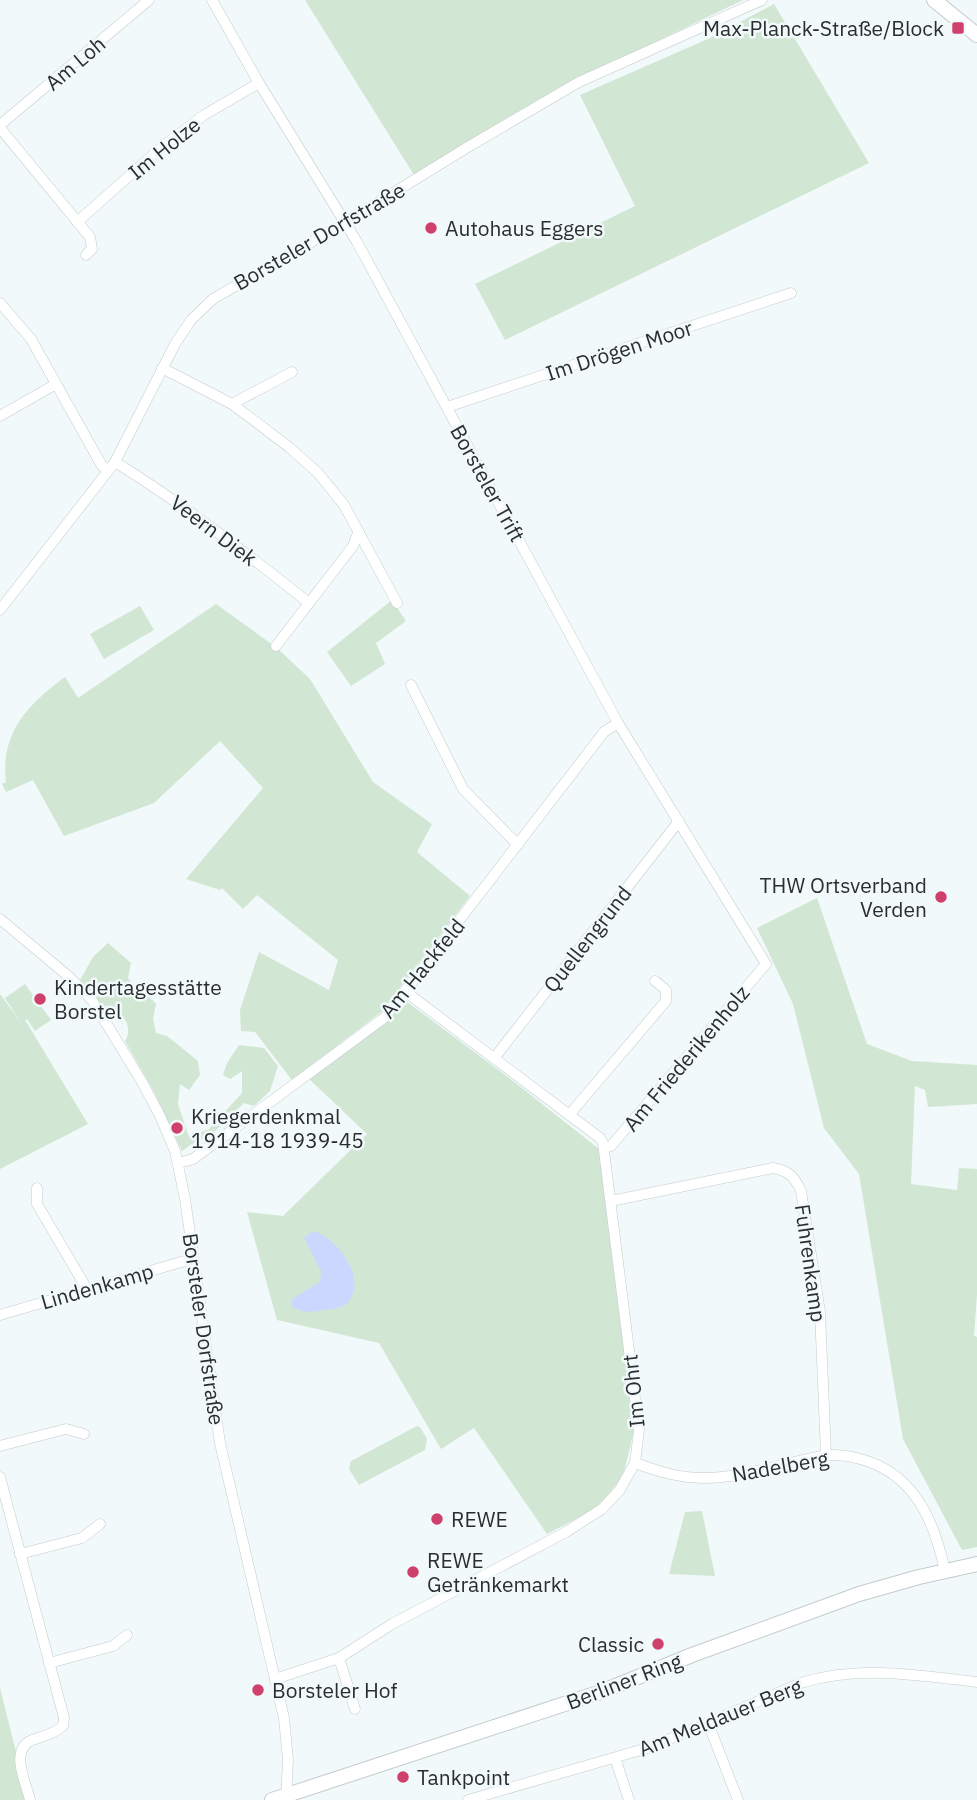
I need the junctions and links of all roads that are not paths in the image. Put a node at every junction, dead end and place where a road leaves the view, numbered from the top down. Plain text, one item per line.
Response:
1 (149, 0) edge
2 (212, 0) edge
3 (761, 0) edge
4 (934, 0) edge
5 (977, 35) edge
6 (259, 83) junction
7 (0, 127) edge
8 (77, 222) junction
9 (344, 223) junction
10 (86, 255) dead end
11 (791, 293) dead end
12 (0, 303) edge
13 (162, 368) junction
14 (292, 372) dead end
15 (56, 384) junction
16 (232, 404) junction
17 (447, 407) junction
18 (0, 416) edge
19 (112, 466) junction
20 (358, 533) junction
21 (309, 603) junction
22 (397, 603) dead end
23 (0, 610) edge
24 (276, 646) dead end
25 (411, 685) dead end
26 (618, 723) junction
27 (679, 821) junction
28 (518, 845) junction
29 (0, 919) edge
30 (766, 964) joint
31 (655, 981) dead end
32 (406, 992) junction
33 (495, 1057) junction
34 (569, 1115) junction
35 (604, 1148) junction
36 (179, 1163) junction
37 (37, 1188) dead end
38 (611, 1201) junction
39 (194, 1260) junction
40 (87, 1289) junction
41 (0, 1315) edge
42 (84, 1434) dead end
43 (0, 1446) edge
44 (826, 1455) junction
45 (635, 1463) junction
46 (0, 1477) edge
47 (100, 1524) dead end
48 (20, 1554) junction
49 (977, 1564) edge
50 (945, 1571) junction
51 (127, 1635) dead end
52 (339, 1658) junction
53 (49, 1663) junction
54 (275, 1679) junction
55 (977, 1682) edge
56 (355, 1709) dead end
57 (708, 1723) junction
58 (615, 1758) junction
59 (281, 1799) edge
60 (30, 1800) edge
61 (468, 1800) edge
62 (629, 1800) edge
63 (738, 1800) edge

1 - 7 street, Am Loh
2 - 6 street, Borsteler Trift
3 - 9 street, Borsteler Dorfstraße
4 - 5 street
6 - 8 street, Im Holze
6 - 9 street, Borsteler Trift
7 - 8 street
8 - 10 street
9 - 13 street, Borsteler Dorfstraße
9 - 17 street, Borsteler Trift
11 - 17 street, Im Drögen Moor
12 - 15 street
13 - 16 street
13 - 19 street, Borsteler Dorfstraße
14 - 16 street
15 - 18 street
15 - 19 street
16 - 20 street
17 - 26 street, Borsteler Trift
19 - 21 street, Veern Diek
19 - 23 street, Borsteler Dorfstraße
20 - 21 street
20 - 22 street
21 - 24 street
25 - 28 street
26 - 27 street, Borsteler Trift
26 - 28 street, Am Hackfeld
27 - 30 street, Borsteler Trift
27 - 33 street, Quellengrund
28 - 32 street, Am Hackfeld
29 - 36 street, Borsteler Dorfstraße
30 - 35 street, Am Friederikenholz
31 - 34 street
32 - 33 street
32 - 36 street, Am Hackfeld
33 - 34 street
34 - 35 street
35 - 38 street, Im Ohrt
36 - 39 street, Borsteler Dorfstraße
37 - 40 street
38 - 44 street, Fuhrenkamp
38 - 45 street, Im Ohrt
39 - 40 street, Lindenkamp
39 - 54 street, Borsteler Dorfstraße
40 - 41 street, Lindenkamp
42 - 43 street
44 - 45 street, Nadelberg
44 - 50 street, Nadelberg
45 - 52 street, Im Ohrt
46 - 48 street
47 - 48 street
48 - 53 street
49 - 50 street, Berliner Ring
50 - 59 street, Berliner Ring
51 - 53 street
52 - 54 street, Im Ohrt
52 - 56 street
53 - 60 street
54 - 59 street, Borsteler Dorfstraße
55 - 57 street, Am Meldauer Berg
57 - 58 street, Am Meldauer Berg
57 - 63 street
58 - 61 street, Am Meldauer Berg
58 - 62 street

